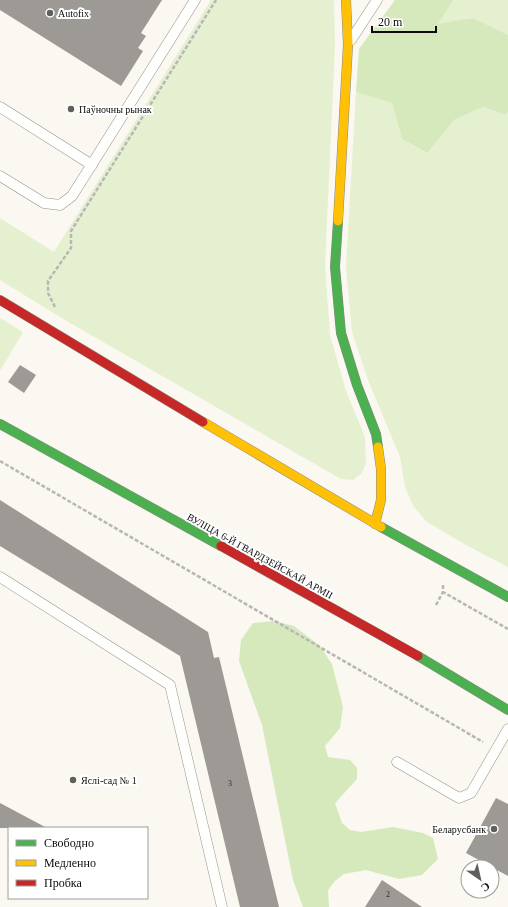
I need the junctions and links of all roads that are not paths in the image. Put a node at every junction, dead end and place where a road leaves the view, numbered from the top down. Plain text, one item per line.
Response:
1 (195, 0) edge
2 (346, 0) edge
3 (377, 0) edge
4 (348, 45) junction
5 (0, 107) edge
6 (92, 165) junction
7 (0, 176) edge
8 (0, 300) edge
9 (0, 424) edge
10 (375, 524) junction
11 (0, 578) edge
12 (508, 597) edge
13 (508, 710) edge
14 (508, 729) edge
15 (397, 762) dead end
16 (222, 907) edge

1 - 6 lane
2 - 4 street
3 - 4 lane
4 - 10 street
5 - 6 lane
6 - 7 lane
8 - 10 street
9 - 13 street, ВУЛІЦА 6-Й ГВАРДЗЕЙСКАЙ АРМІІ
10 - 12 street
11 - 16 lane
14 - 15 lane

